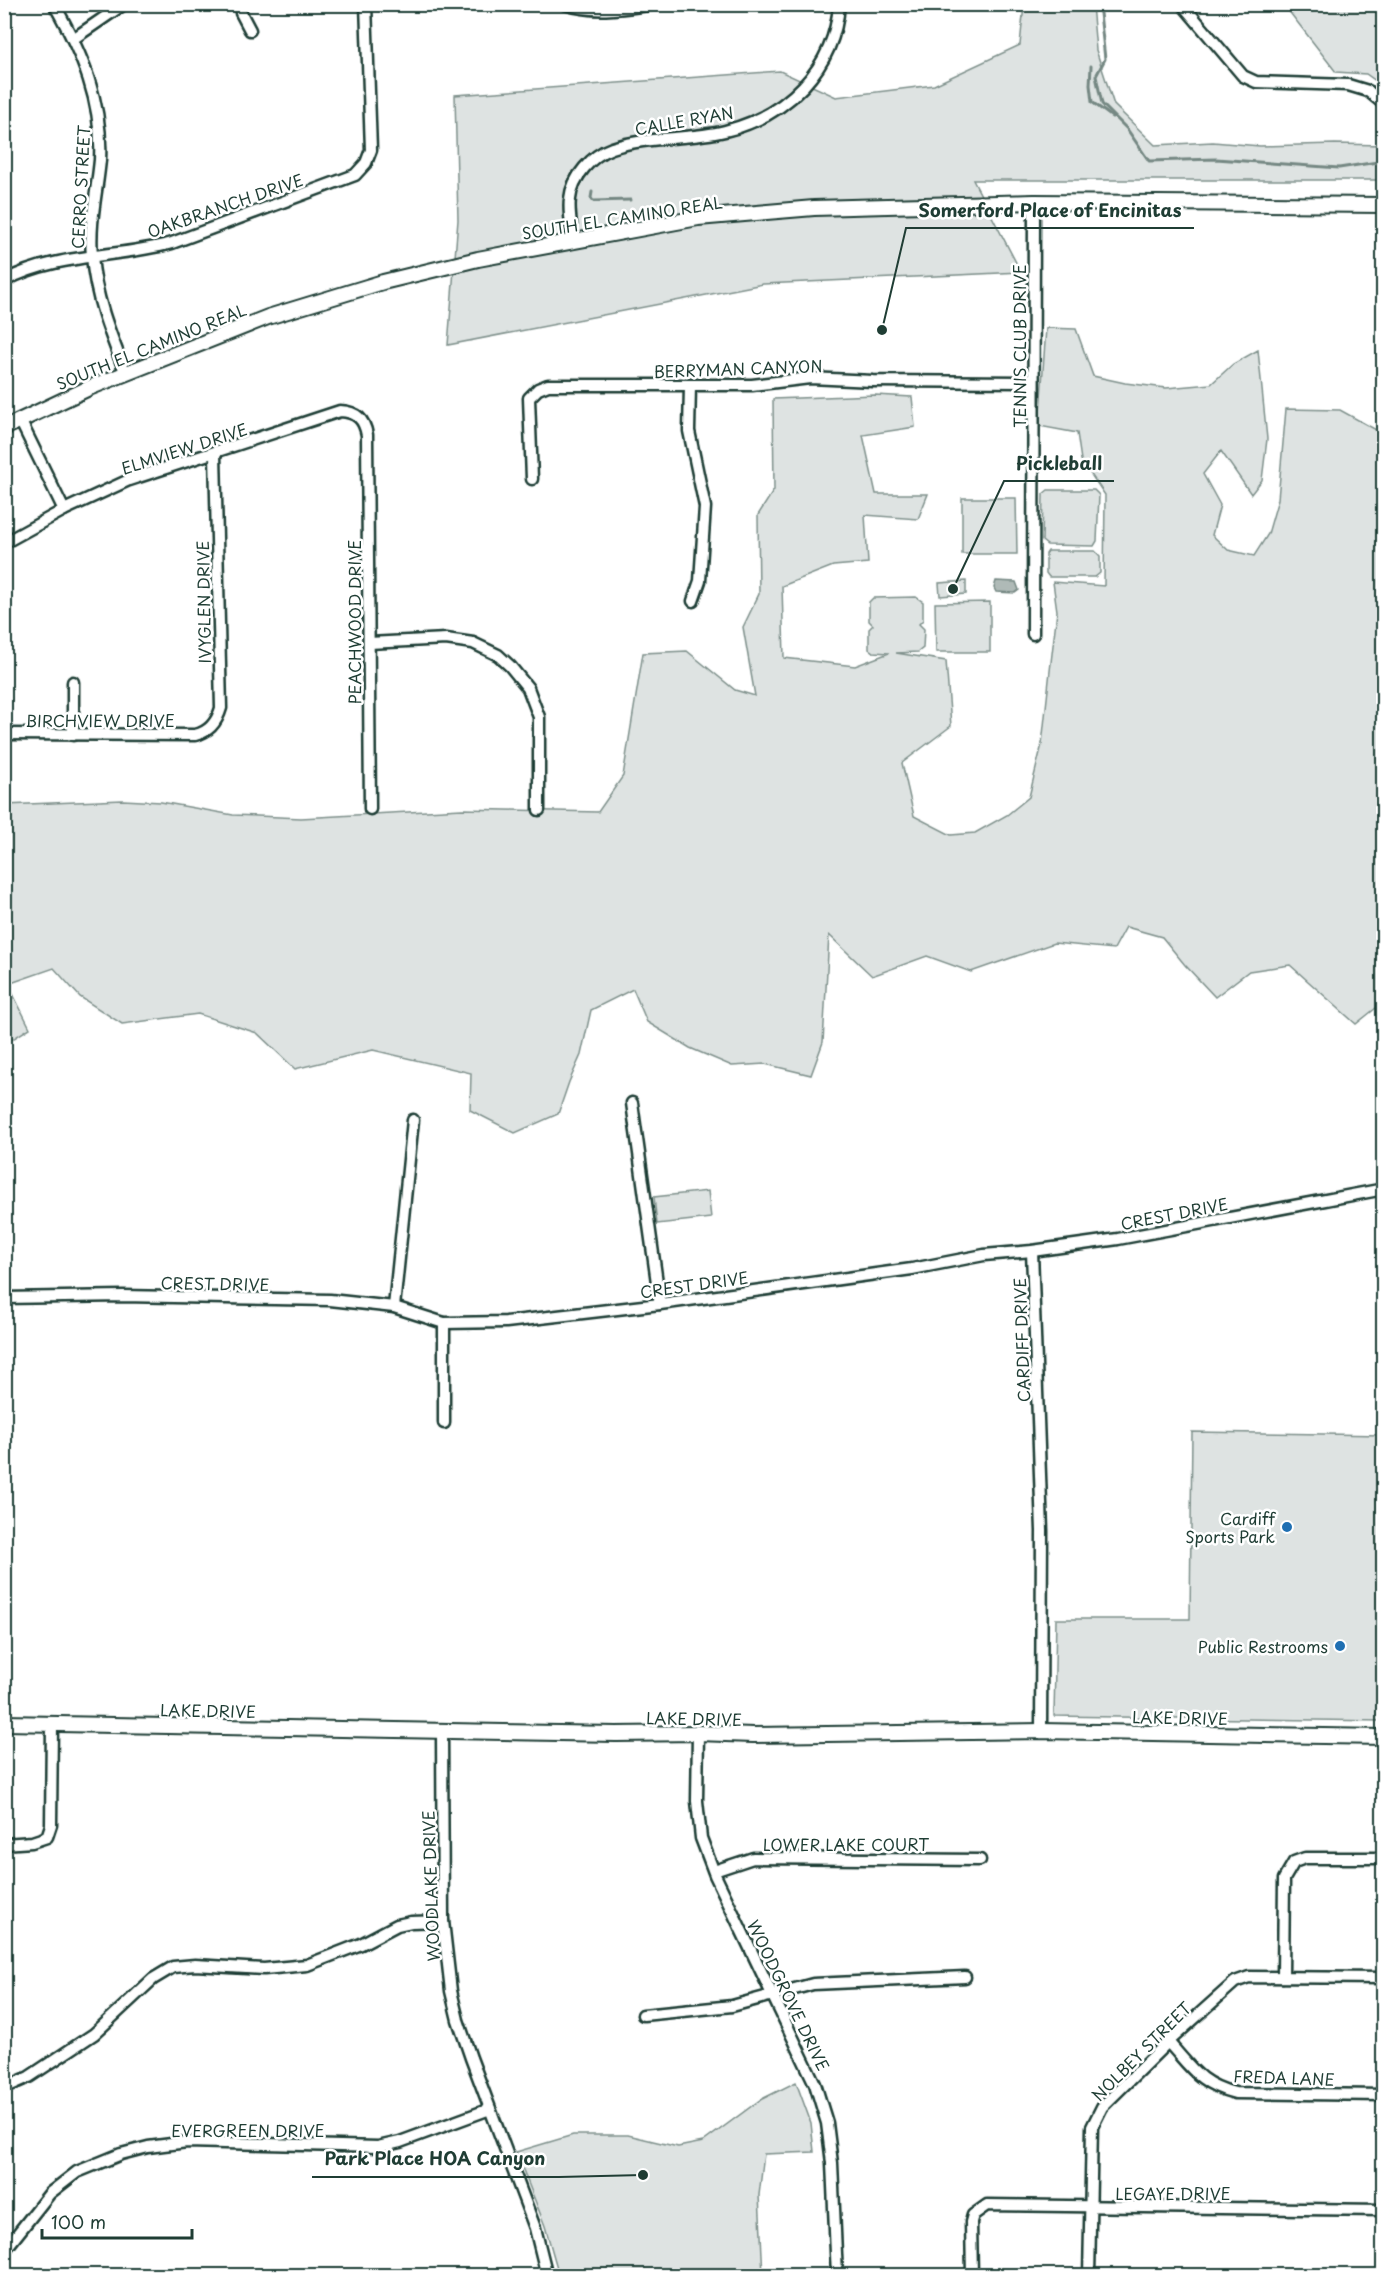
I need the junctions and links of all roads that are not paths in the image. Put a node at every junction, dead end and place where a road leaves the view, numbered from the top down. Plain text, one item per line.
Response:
1 (54, 4) edge
2 (124, 4) edge
3 (240, 4) edge
4 (366, 4) edge
5 (565, 4) edge
6 (656, 4) edge
7 (839, 4) edge
8 (1182, 4) edge
9 (250, 30) dead end
10 (73, 39) junction
11 (1383, 104) edge
12 (1034, 202) junction
13 (1383, 205) edge
14 (573, 240) junction
15 (92, 256) junction
16 (4, 281) edge
17 (126, 374) junction
18 (1033, 382) junction
19 (690, 386) junction
20 (20, 420) junction
21 (4, 428) edge
22 (367, 435) joint
23 (215, 454) junction
24 (532, 479) dead end
25 (64, 510) junction
26 (4, 543) edge
27 (693, 601) dead end
28 (1033, 634) dead end
29 (369, 643) junction
30 (73, 682) dead end
31 (4, 734) edge
32 (73, 735) junction
33 (195, 735) joint
34 (370, 809) dead end
35 (539, 810) dead end
36 (632, 1103) dead end
37 (413, 1120) dead end
38 (1383, 1189) edge
39 (1032, 1251) junction
40 (4, 1298) edge
41 (660, 1304) junction
42 (394, 1307) junction
43 (444, 1323) junction
44 (444, 1423) dead end
45 (4, 1723) edge
46 (52, 1724) junction
47 (442, 1730) junction
48 (1041, 1731) junction
49 (698, 1733) junction
50 (1383, 1737) edge
51 (4, 1844) edge
52 (1383, 1858) edge
53 (980, 1860) dead end
54 (714, 1871) junction
55 (443, 1921) junction
56 (964, 1977) dead end
57 (1283, 1977) junction
58 (1383, 1978) edge
59 (771, 1996) junction
60 (643, 2015) dead end
61 (1168, 2042) junction
62 (4, 2088) edge
63 (1383, 2095) edge
64 (490, 2109) junction
65 (1090, 2208) junction
66 (1383, 2210) edge
67 (4, 2251) edge
68 (548, 2276) edge
69 (837, 2276) edge
70 (972, 2276) edge
71 (1089, 2276) edge

1 - 10 street, CERRO STREET
2 - 10 street
3 - 9 street
4 - 15 street, OAKBRANCH DRIVE
5 - 6 street
7 - 14 street, CALLE RYAN
8 - 11 street
10 - 15 street, CERRO STREET
12 - 13 main road, SOUTH EL CAMINO REAL
12 - 14 main road, SOUTH EL CAMINO REAL
12 - 18 street, TENNIS CLUB DRIVE
14 - 17 main road, SOUTH EL CAMINO REAL
15 - 16 street, OAKBRANCH DRIVE
15 - 17 street, CERRO STREET
17 - 20 main road, SOUTH EL CAMINO REAL
18 - 19 street, BERRYMAN CANYON
18 - 28 street, TENNIS CLUB DRIVE
19 - 24 street, BERRYMAN CANYON
19 - 27 street
20 - 21 main road, SOUTH EL CAMINO REAL
20 - 25 street
22 - 23 street, ELMVIEW DRIVE
22 - 29 street, PEACHWOOD DRIVE
23 - 25 street, ELMVIEW DRIVE
23 - 33 street, IVYGLEN DRIVE
25 - 26 street, ELMVIEW DRIVE
29 - 34 street, PEACHWOOD DRIVE
29 - 35 street
30 - 32 street
31 - 32 street, BIRCHVIEW DRIVE
32 - 33 street, BIRCHVIEW DRIVE
36 - 41 street
37 - 42 street
38 - 39 street, CREST DRIVE
39 - 41 street, CREST DRIVE
39 - 48 street, CARDIFF DRIVE
40 - 42 street, CREST DRIVE
41 - 43 street, CREST DRIVE
42 - 43 street, CREST DRIVE
43 - 44 street
45 - 46 main road, LAKE DRIVE
46 - 47 main road, LAKE DRIVE
46 - 51 street
47 - 49 main road, LAKE DRIVE
47 - 55 street, WOODLAKE DRIVE
48 - 49 main road, LAKE DRIVE
48 - 50 main road, LAKE DRIVE
49 - 54 street, WOODGROVE DRIVE
52 - 57 street
53 - 54 street, LOWER LAKE COURT
54 - 59 street, WOODGROVE DRIVE
55 - 62 street
55 - 64 street, WOODLAKE DRIVE
56 - 59 street
57 - 58 street, NOLBEY STREET
57 - 61 street, NOLBEY STREET
59 - 60 street
59 - 69 street, WOODGROVE DRIVE
61 - 63 street, FREDA LANE
61 - 65 street, NOLBEY STREET
64 - 67 street, EVERGREEN DRIVE
64 - 68 street, WOODLAKE DRIVE
65 - 66 street, LEGAYE DRIVE
65 - 70 street, LEGAYE DRIVE
65 - 71 street, NOLBEY STREET

